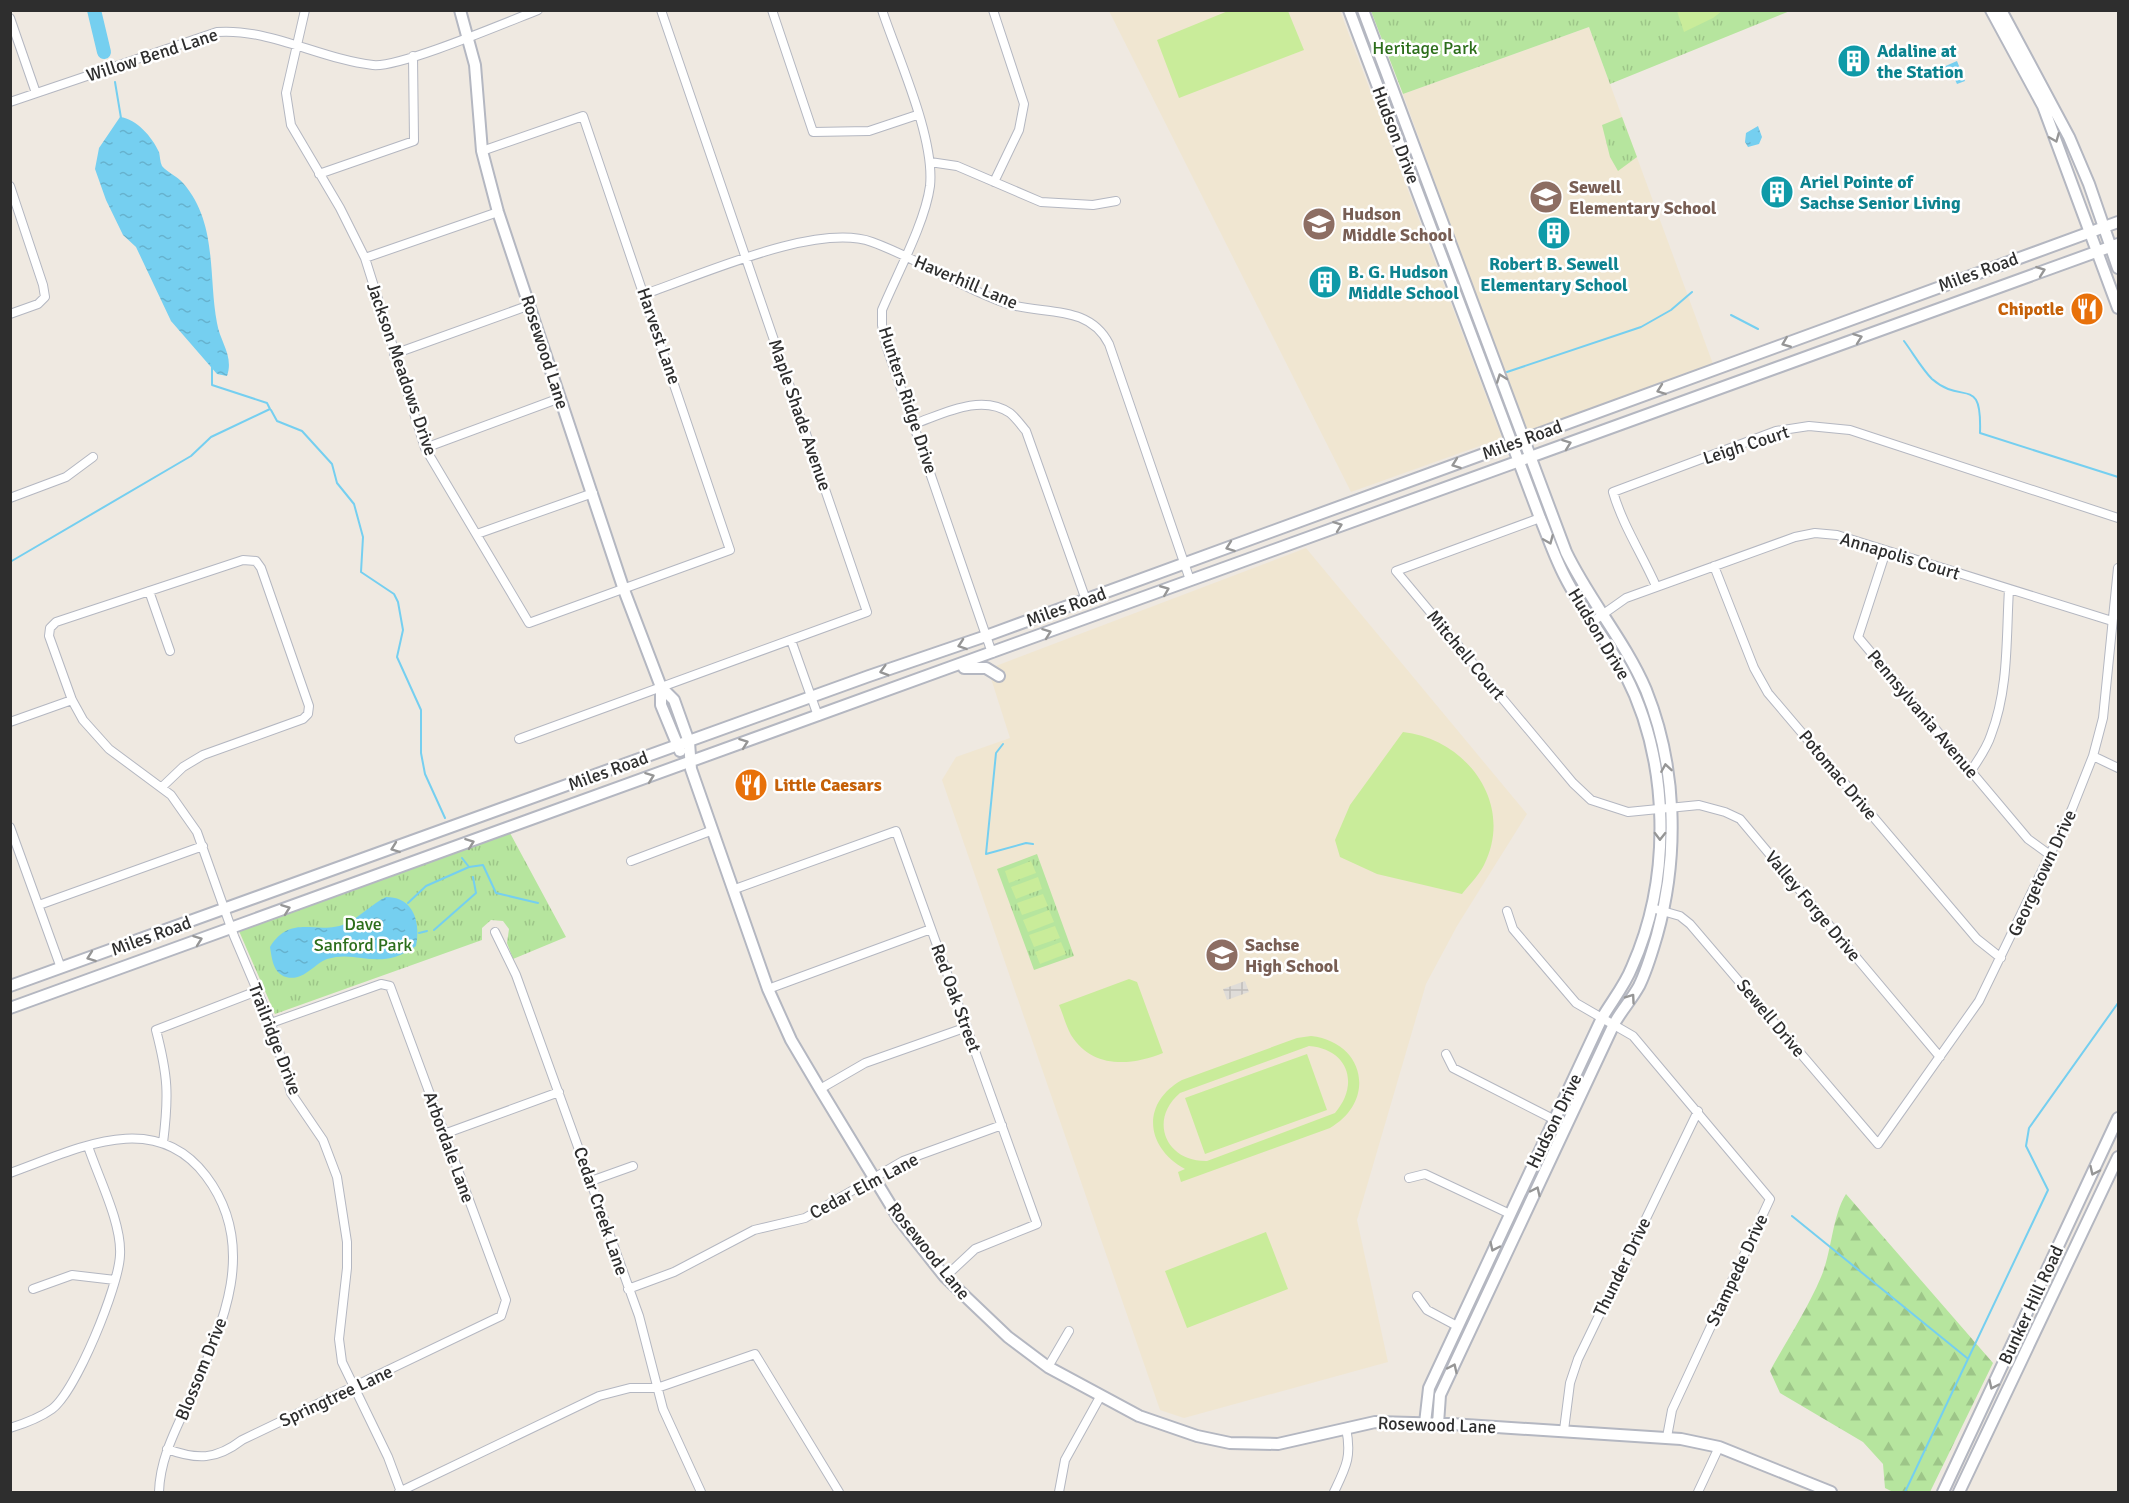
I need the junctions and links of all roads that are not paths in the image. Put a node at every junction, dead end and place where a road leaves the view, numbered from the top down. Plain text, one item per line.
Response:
1 (305, 10) edge
2 (460, 10) edge
3 (538, 10) edge
4 (661, 10) edge
5 (772, 10) edge
6 (882, 10) edge
7 (993, 10) edge
8 (1349, 10) edge
9 (1363, 10) edge
10 (1991, 10) edge
11 (2001, 10) edge
12 (10, 18) edge
13 (469, 35) junction
14 (298, 46) junction
15 (413, 56) junction
16 (36, 93) junction
17 (10, 102) edge
18 (917, 115) junction
19 (482, 151) junction
20 (930, 162) junction
21 (319, 174) junction
22 (994, 182) junction
23 (10, 186) edge
24 (1116, 201) dead end
25 (498, 212) junction
26 (2118, 222) edge
27 (2104, 227) junction
28 (2090, 232) junction
29 (2115, 245) edge
30 (2097, 251) junction
31 (904, 255) junction
32 (365, 258) junction
33 (747, 259) junction
34 (2118, 268) edge
35 (645, 294) junction
36 (530, 305) junction
37 (2118, 308) edge
38 (10, 314) edge
39 (394, 354) junction
40 (560, 398) junction
41 (914, 424) junction
42 (1524, 440) junction
43 (1512, 444) junction
44 (425, 448) junction
45 (93, 457) dead end
46 (1531, 457) junction
47 (1520, 461) junction
48 (593, 493) junction
49 (1375, 493) junction
50 (10, 498) edge
51 (1381, 510) junction
52 (1540, 518) junction
53 (2118, 518) edge
54 (477, 534) junction
55 (1886, 552) junction
56 (1184, 564) junction
57 (1714, 567) junction
58 (2118, 568) edge
59 (1190, 580) junction
60 (1656, 586) junction
61 (2009, 589) junction
62 (624, 590) junction
63 (150, 591) junction
64 (1086, 600) junction
65 (1602, 614) junction
66 (2112, 621) junction
67 (1592, 622) junction
68 (986, 636) junction
69 (791, 640) junction
70 (170, 651) dead end
71 (992, 653) junction
72 (946, 671) junction
73 (999, 676) dead end
74 (661, 687) junction
75 (812, 697) junction
76 (72, 700) junction
77 (818, 716) junction
78 (10, 722) edge
79 (519, 739) dead end
80 (689, 742) junction
81 (677, 746) junction
82 (2093, 756) junction
83 (689, 763) junction
84 (2118, 768) edge
85 (1971, 771) junction
86 (162, 787) junction
87 (1665, 809) junction
88 (10, 827) edge
89 (713, 830) junction
90 (417, 840) junction
91 (202, 846) junction
92 (2050, 855) junction
93 (424, 860) junction
94 (631, 861) dead end
95 (735, 889) junction
96 (39, 905) junction
97 (1652, 908) junction
98 (225, 910) junction
99 (1507, 911) dead end
100 (1663, 911) junction
101 (231, 928) junction
102 (931, 929) junction
103 (495, 932) dead end
104 (2001, 958) junction
105 (62, 968) junction
106 (10, 987) edge
107 (768, 989) junction
108 (257, 991) junction
109 (10, 1008) edge
110 (1602, 1018) junction
111 (271, 1023) junction
112 (1614, 1024) junction
113 (967, 1027) junction
114 (1446, 1054) dead end
115 (1940, 1057) junction
116 (820, 1089) junction
117 (559, 1092) junction
118 (1698, 1111) junction
119 (2118, 1118) edge
120 (1555, 1120) junction
121 (1002, 1125) junction
122 (444, 1134) junction
123 (163, 1143) junction
124 (1878, 1144) joint
125 (88, 1146) junction
126 (2118, 1157) edge
127 (633, 1166) dead end
128 (10, 1173) edge
129 (874, 1178) junction
130 (1409, 1178) dead end
131 (591, 1181) junction
132 (1510, 1214) junction
133 (945, 1277) junction
134 (115, 1280) junction
135 (33, 1289) dead end
136 (628, 1289) junction
137 (1417, 1296) dead end
138 (501, 1316) joint
139 (1457, 1326) junction
140 (1069, 1331) dead end
141 (1048, 1367) junction
142 (354, 1388) junction
143 (657, 1388) junction
144 (1100, 1397) junction
145 (1425, 1423) junction
146 (1438, 1424) junction
147 (10, 1428) edge
148 (1346, 1428) junction
149 (1564, 1430) junction
150 (1667, 1437) junction
151 (1719, 1448) junction
152 (167, 1449) junction
153 (1816, 1489) edge
154 (159, 1492) edge
155 (400, 1492) edge
156 (701, 1492) edge
157 (839, 1492) edge
158 (1059, 1492) edge
159 (1334, 1492) edge
160 (1698, 1492) edge
161 (1831, 1492) edge
162 (1943, 1492) edge
163 (1959, 1492) edge

1 - 14 street, Jackson Meadows Drive
2 - 13 street, Rosewood Lane
3 - 13 street
4 - 33 street, Maple Shade Avenue
5 - 18 street
6 - 18 street, Hunters Ridge Drive
7 - 22 street
8 - 43 street, Hudson Drive
42 -> 9 street, Hudson Drive
10 -> 28 street
11 - 27 street
12 - 16 street
13 - 15 street, Willow Bend Lane
13 - 19 street, Rosewood Lane
14 - 15 street, Willow Bend Lane
14 - 16 street, Willow Bend Lane
14 - 21 street, Jackson Meadows Drive
15 - 21 street
16 - 17 street, Willow Bend Lane
18 - 20 street, Hunters Ridge Drive
19 - 25 street, Rosewood Lane
19 - 35 street, Harvest Lane
20 - 22 street
20 - 31 street, Hunters Ridge Drive
21 - 32 street, Jackson Meadows Drive
22 - 24 street
23 - 38 street
25 - 32 street
25 - 36 street, Rosewood Lane
26 - 27 street, Miles Road
27 - 28 street, Miles Road
27 - 29 street
28 - 30 street
28 -> 42 street, Miles Road
29 - 30 street, Miles Road
29 - 34 street
30 - 37 street
46 -> 30 street, Miles Road
31 - 33 street, Haverhill Lane
31 - 41 street, Hunters Ridge Drive
31 - 56 street, Haverhill Lane
32 - 39 street, Jackson Meadows Drive
33 - 35 street, Haverhill Lane
33 - 69 street, Maple Shade Avenue
35 - 62 street, Harvest Lane
36 - 39 street
36 - 40 street, Rosewood Lane
39 - 44 street, Jackson Meadows Drive
40 - 44 street
40 - 48 street, Rosewood Lane
41 - 64 street
41 - 68 street, Hunters Ridge Drive
42 - 43 street, Miles Road
42 - 46 street, Hudson Drive
43 - 47 street, Hudson Drive
43 -> 49 street, Miles Road
44 - 54 street, Jackson Meadows Drive
45 - 50 street
46 - 47 street, Miles Road
46 - 65 street, Hudson Drive
47 - 51 street, Miles Road
47 - 52 street, Hudson Drive
48 - 54 street
48 - 62 street, Rosewood Lane
49 - 51 street
49 -> 56 street, Miles Road
59 -> 51 street, Miles Road
52 -> 67 street, Hudson Drive
52 - 87 street, Mitchell Court
53 - 60 street, Leigh Court
54 - 62 street, Jackson Meadows Drive
55 - 57 street, Annapolis Court
55 - 61 street, Annapolis Court
55 - 85 street, Pennsylvania Avenue
56 - 59 street, Haverhill Lane
56 - 64 street, Miles Road
57 - 60 street, Annapolis Court
57 - 104 street, Potomac Drive
58 - 66 street, Georgetown Drive
71 -> 59 street, Miles Road
60 - 65 street, Annapolis Court
61 - 66 street, Annapolis Court
61 - 85 street
62 - 74 street, Rosewood Lane
63 - 70 street
63 - 76 street, Trailridge Drive
63 - 86 street
64 - 68 street, Miles Road
65 - 67 street, Annapolis Court
87 -> 65 street, Hudson Drive
66 - 82 street, Georgetown Drive
67 - 87 street, Hudson Drive
68 - 71 street, Hunters Ridge Drive
68 -> 75 street, Miles Road
69 - 74 street, Maple Shade Avenue
69 - 75 street
71 - 72 street, Miles Road
72 - 73 street
72 - 77 street, Miles Road
74 - 79 street, Maple Shade Avenue
74 - 80 street, Rosewood Lane
74 - 81 street, Rosewood Lane
75 - 77 street
75 - 80 street, Miles Road
76 - 78 street
76 - 86 street, Trailridge Drive
83 -> 77 street, Miles Road
80 - 81 street, Miles Road
80 - 83 street, Rosewood Lane
81 - 83 street, Rosewood Lane
81 - 90 street, Miles Road
82 - 84 street
82 - 92 street, Georgetown Drive
83 - 89 street, Rosewood Lane
93 -> 83 street, Miles Road
85 - 92 street, Pennsylvania Avenue
86 - 91 street, Trailridge Drive
87 -> 97 street, Hudson Drive
87 - 100 street, Hudson Drive
87 - 115 street, Valley Forge Drive
88 - 96 street
89 - 94 street
89 - 95 street, Rosewood Lane
90 - 93 street
90 -> 98 street, Miles Road
91 - 96 street
91 - 98 street, Trailridge Drive
92 - 104 street, Georgetown Drive
101 -> 93 street, Miles Road
95 - 102 street, Red Oak Street
95 - 107 street, Rosewood Lane
96 - 105 street
97 - 100 street, Sewell Drive
97 - 110 street, Hudson Drive
98 - 101 street, Trailridge Drive
98 -> 105 street, Miles Road
99 - 110 street, Stampede Drive
112 -> 100 street, Hudson Drive
100 - 124 street, Sewell Drive
101 - 108 street, Trailridge Drive
109 -> 101 street, Miles Road
102 - 107 street
102 - 113 street, Red Oak Street
103 - 117 street, Cedar Creek Lane
104 - 115 street, Georgetown Drive
105 - 106 street, Miles Road
107 - 116 street, Rosewood Lane
108 - 111 street, Trailridge Drive
108 - 123 street
110 - 112 street, Stampede Drive
110 - 120 street, Hudson Drive
111 - 122 street, Arbordale Lane
111 - 142 street, Trailridge Drive
112 - 118 street, Stampede Drive
146 -> 112 street, Hudson Drive
113 - 116 street
113 - 121 street, Red Oak Street
114 - 120 street
115 - 124 street, Georgetown Drive
116 - 129 street, Rosewood Lane
117 - 122 street
117 - 131 street, Cedar Creek Lane
118 - 149 street, Thunder Drive
118 - 150 street, Stampede Drive
119 -> 162 street, Bunker Hill Road
120 - 132 street, Hudson Drive
121 - 129 street, Cedar Elm Lane
121 - 133 street, Red Oak Street
122 - 138 street, Arbordale Lane
123 - 125 street, Blossom Drive
123 - 152 street, Blossom Drive
125 - 128 street, Blossom Drive
125 - 134 street
126 - 163 street, Bunker Hill Road
127 - 131 street
129 - 133 street, Rosewood Lane
129 - 136 street, Cedar Elm Lane
130 - 132 street
131 - 136 street, Cedar Creek Lane
132 -> 139 street, Hudson Drive
133 - 141 street, Rosewood Lane
134 - 135 street
134 - 147 street
136 - 143 street, Cedar Creek Lane
137 - 139 street
138 - 142 street, Springtree Lane
139 - 145 street, Hudson Drive
140 - 141 street
141 - 144 street, Rosewood Lane
142 - 152 street, Springtree Lane
142 - 155 street, Trailridge Drive
143 - 155 street
143 - 156 street, Cedar Creek Lane
143 - 157 street
144 - 148 street, Rosewood Lane
144 - 158 street
145 - 146 street, Rosewood Lane
145 - 148 street, Rosewood Lane
146 - 149 street, Rosewood Lane
148 - 159 street
149 - 150 street, Rosewood Lane
150 - 151 street, Rosewood Lane
151 - 153 street, Rosewood Lane
151 - 160 street
152 - 154 street, Blossom Drive
153 - 161 street, Rosewood Lane

